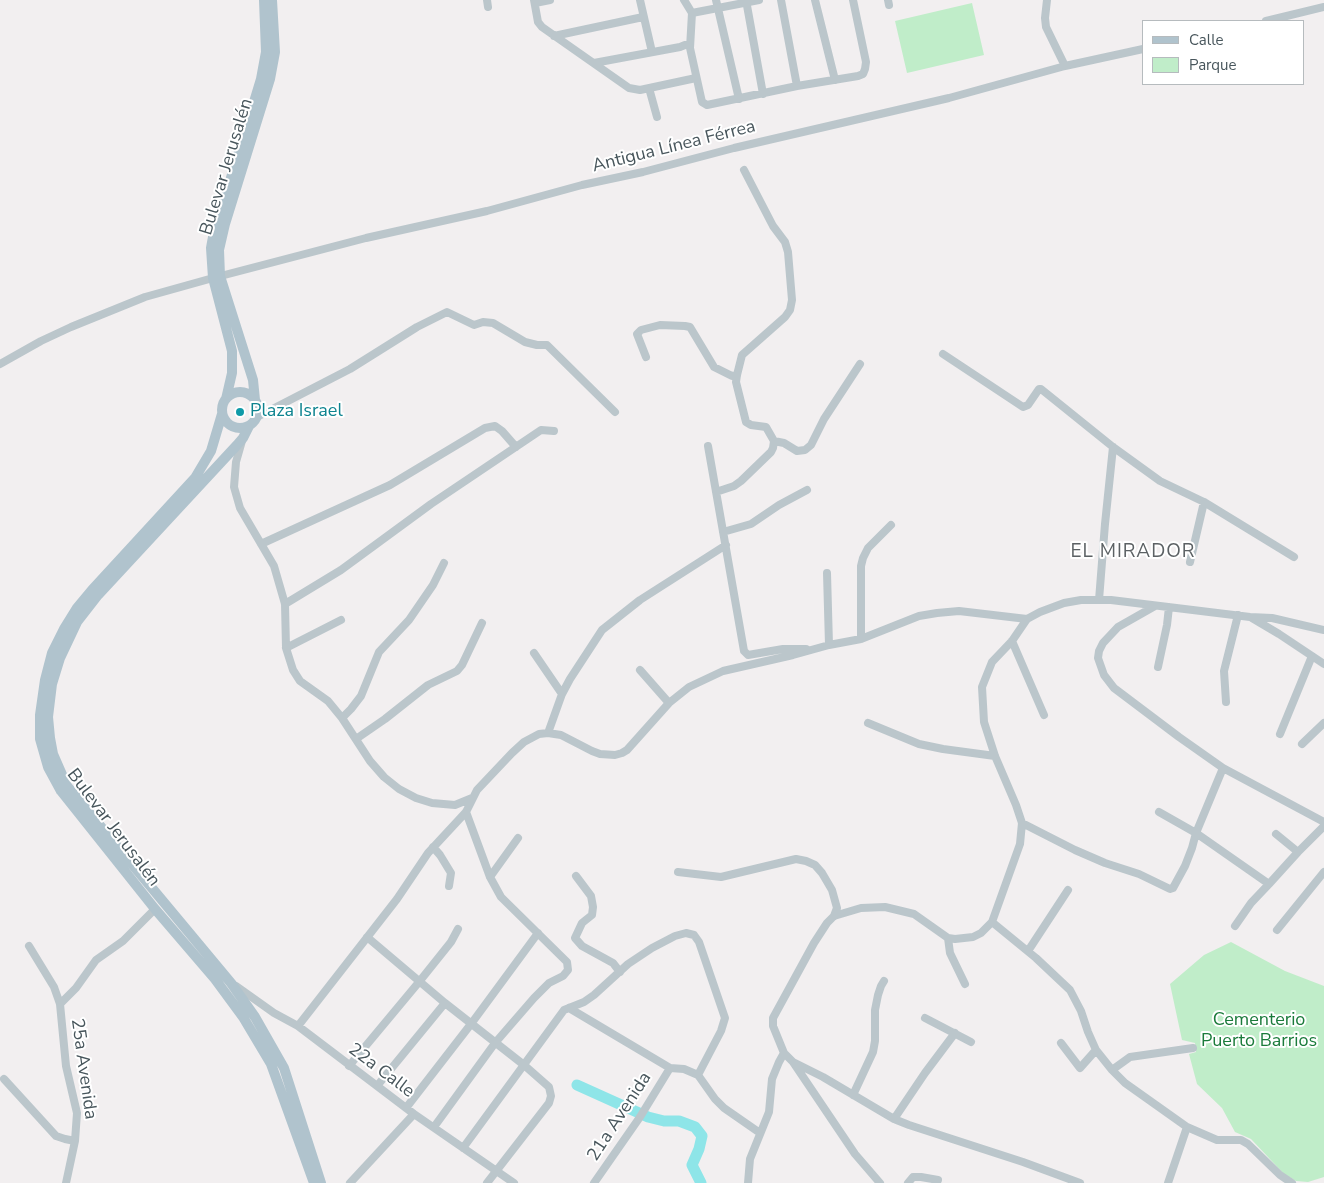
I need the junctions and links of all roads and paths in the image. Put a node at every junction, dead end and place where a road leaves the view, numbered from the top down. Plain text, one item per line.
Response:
1 (264, 0) edge
2 (272, 0) edge
3 (550, 0) edge
4 (640, 0) edge
5 (684, 0) edge
6 (760, 0) edge
7 (781, 0) edge
8 (815, 0) edge
9 (854, 0) edge
10 (1048, 0) edge
11 (746, 1) edge
12 (534, 2) edge
13 (717, 4) edge
14 (1324, 7) edge
15 (692, 13) junction
16 (643, 17) junction
17 (1270, 20) edge
18 (554, 36) junction
19 (690, 43) junction
20 (1142, 49) edge
21 (652, 52) junction
22 (594, 63) junction
23 (1065, 66) junction
24 (696, 78) junction
25 (835, 80) junction
26 (797, 86) junction
27 (649, 88) junction
28 (763, 94) junction
29 (739, 99) junction
30 (657, 117) dead end
31 (744, 170) dead end
32 (217, 277) junction
33 (944, 354) dead end
34 (646, 357) dead end
35 (0, 364) edge
36 (860, 364) dead end
37 (737, 375) junction
38 (226, 398) junction
39 (255, 400) junction
40 (615, 412) dead end
41 (222, 414) junction
42 (257, 417) junction
43 (250, 426) junction
44 (554, 431) dead end
45 (243, 438) junction
46 (774, 440) junction
47 (708, 446) dead end
48 (516, 447) junction
49 (1114, 447) junction
50 (807, 490) dead end
51 (716, 492) junction
52 (1204, 502) junction
53 (891, 525) dead end
54 (723, 532) junction
55 (261, 544) junction
56 (726, 545) junction
57 (1294, 557) dead end
58 (1190, 562) dead end
59 (444, 563) dead end
60 (827, 572) dead end
61 (1099, 600) junction
62 (285, 604) junction
63 (1155, 606) junction
64 (1169, 607) junction
65 (1238, 616) junction
66 (1250, 617) junction
67 (1027, 619) junction
68 (341, 620) dead end
69 (482, 623) dead end
70 (1324, 630) edge
71 (861, 639) junction
72 (1012, 641) junction
73 (829, 645) junction
74 (286, 648) junction
75 (817, 648) junction
76 (534, 652) dead end
77 (1312, 656) junction
78 (1324, 664) edge
79 (1158, 667) dead end
80 (640, 670) dead end
81 (562, 694) junction
82 (1226, 702) dead end
83 (669, 703) junction
84 (1044, 715) dead end
85 (342, 718) junction
86 (868, 723) dead end
87 (1324, 724) edge
88 (548, 733) junction
89 (1280, 734) dead end
90 (356, 739) junction
91 (1302, 744) dead end
92 (995, 756) junction
93 (1223, 768) junction
94 (472, 798) junction
95 (466, 812) junction
96 (1159, 812) dead end
97 (1324, 822) edge
98 (1022, 823) junction
99 (1324, 826) edge
100 (1196, 833) junction
101 (1276, 834) dead end
102 (518, 838) dead end
103 (433, 848) junction
104 (1298, 852) junction
105 (678, 872) dead end
106 (1324, 872) edge
107 (490, 876) junction
108 (576, 876) dead end
109 (1268, 884) junction
110 (449, 886) dead end
111 (1068, 890) dead end
112 (155, 909) junction
113 (834, 916) junction
114 (992, 922) junction
115 (1235, 926) dead end
116 (458, 929) dead end
117 (1277, 930) dead end
118 (538, 933) junction
119 (367, 937) junction
120 (948, 938) junction
121 (29, 946) dead end
122 (1028, 951) junction
123 (620, 972) junction
124 (884, 981) dead end
125 (419, 982) junction
126 (231, 983) junction
127 (964, 984) dead end
128 (445, 1003) junction
129 (60, 1004) junction
130 (569, 1008) junction
131 (925, 1018) dead end
132 (471, 1024) junction
133 (298, 1026) junction
134 (955, 1033) junction
135 (495, 1042) junction
136 (970, 1042) dead end
137 (1061, 1043) dead end
138 (1193, 1048) dead end
139 (1096, 1050) junction
140 (784, 1053) junction
141 (524, 1065) junction
142 (349, 1066) junction
143 (670, 1068) junction
144 (1112, 1070) junction
145 (804, 1073) junction
146 (698, 1075) junction
147 (4, 1079) dead end
148 (377, 1086) junction
149 (853, 1095) junction
150 (406, 1108) junction
151 (414, 1114) junction
152 (894, 1119) junction
153 (1187, 1126) junction
154 (434, 1127) junction
155 (760, 1133) junction
156 (76, 1141) junction
157 (463, 1148) junction
158 (496, 1172) junction
159 (938, 1180) dead end
160 (66, 1183) edge
161 (314, 1183) edge
162 (321, 1183) edge
163 (350, 1183) edge
164 (487, 1183) edge
165 (514, 1183) edge
166 (594, 1183) edge
167 (748, 1183) edge
168 (880, 1183) edge
169 (908, 1183) edge
170 (1080, 1183) edge
171 (1168, 1183) edge
172 (1292, 1183) edge

1 - 32 main road, Bulevar Jerusalén
2 - 32 main road, Bulevar Jerusalén
3 - 12 street
4 - 16 street
5 - 15 street
6 - 11 street
7 - 26 street
8 - 25 street
9 - 25 street
10 - 23 street
11 - 13 street
11 - 28 street
12 - 18 street
13 - 15 street
13 - 29 street
14 - 17 street
15 - 19 street
16 - 18 street
16 - 21 street
18 - 22 street
19 - 21 street
19 - 24 street
20 - 23 street, Antigua Línea Férrea
21 - 22 street
22 - 27 street
23 - 32 street, Antigua Línea Férrea
24 - 27 street
24 - 29 street
25 - 26 street
26 - 28 street
27 - 30 street
28 - 29 street
31 - 37 street
32 - 35 street, Antigua Línea Férrea
32 - 38 main road, Bulevar Jerusalén
32 - 39 main road, Bulevar Jerusalén
33 - 49 street
34 - 37 street
36 - 46 street
37 - 46 street
38 - 39 main road
38 - 41 main road
39 - 42 main road
40 - 42 street
41 - 43 main road
41 - 112 main road, Bulevar Jerusalén
42 - 43 main road
43 - 45 main road, Bulevar Jerusalén
44 - 48 street
45 - 55 street
45 - 126 main road, Bulevar Jerusalén
46 - 51 street
47 - 51 street
48 - 55 street
48 - 62 street
49 - 52 street
49 - 61 street
50 - 54 street
51 - 54 street
52 - 57 street
52 - 58 street
53 - 71 street
54 - 56 street
55 - 62 street
56 - 75 street
56 - 81 street
59 - 85 street
60 - 73 street
61 - 63 street
61 - 67 street
62 - 74 street
63 - 64 street
63 - 93 street
64 - 65 street
64 - 79 street
65 - 66 street
65 - 82 street
66 - 70 street
66 - 77 street
67 - 71 street
67 - 72 street
68 - 74 street
69 - 90 street
71 - 73 street
72 - 84 street
72 - 92 street
73 - 75 street
74 - 85 street
75 - 83 street
76 - 81 street
77 - 78 street
77 - 89 street
80 - 83 street
81 - 88 street
83 - 88 street
85 - 90 street
86 - 92 street
87 - 91 street
88 - 94 street
90 - 94 street
92 - 98 street
93 - 97 street
93 - 100 street
94 - 95 street
95 - 103 street
95 - 107 street
96 - 100 street
98 - 100 street
98 - 114 street
99 - 104 street
100 - 109 street
101 - 104 street
102 - 107 street
103 - 110 street
103 - 119 street
104 - 109 street
105 - 113 street
106 - 117 street
107 - 118 street
108 - 123 street
109 - 115 street
111 - 122 street
112 - 129 street, 25a Avenida
112 - 161 main road, Bulevar Jerusalén
113 - 120 street
113 - 140 street
114 - 120 street
114 - 122 street
116 - 125 street
118 - 132 street
118 - 135 street
119 - 125 street
119 - 133 street
120 - 127 street
121 - 129 street
122 - 139 street
123 - 130 street
123 - 146 street
124 - 149 street
125 - 128 street
125 - 142 street
126 - 133 street, 22a Calle
126 - 162 main road, Bulevar Jerusalén
128 - 132 street
128 - 148 street
129 - 156 street, 25a Avenida
130 - 141 street
130 - 143 street
131 - 134 street
132 - 135 street
132 - 150 street
133 - 142 street, 22a Calle
134 - 136 street
134 - 152 street
135 - 141 street
135 - 154 street
137 - 139 street
138 - 144 street
139 - 144 street
140 - 145 street
140 - 155 street
141 - 157 street
141 - 158 street
142 - 148 street, 22a Calle
143 - 146 street
143 - 166 street, 21a Avenida
144 - 153 street
145 - 149 street
145 - 168 street
146 - 155 street
147 - 156 street
148 - 150 street, 22a Calle
149 - 152 street
150 - 151 street, 22a Calle
151 - 154 street, 22a Calle
151 - 163 street
152 - 170 street
153 - 171 street
153 - 172 street
154 - 157 street, 22a Calle
155 - 167 street
156 - 160 street, 25a Avenida
157 - 158 street, 22a Calle
158 - 164 street
158 - 165 street, 22a Calle
159 - 169 street

